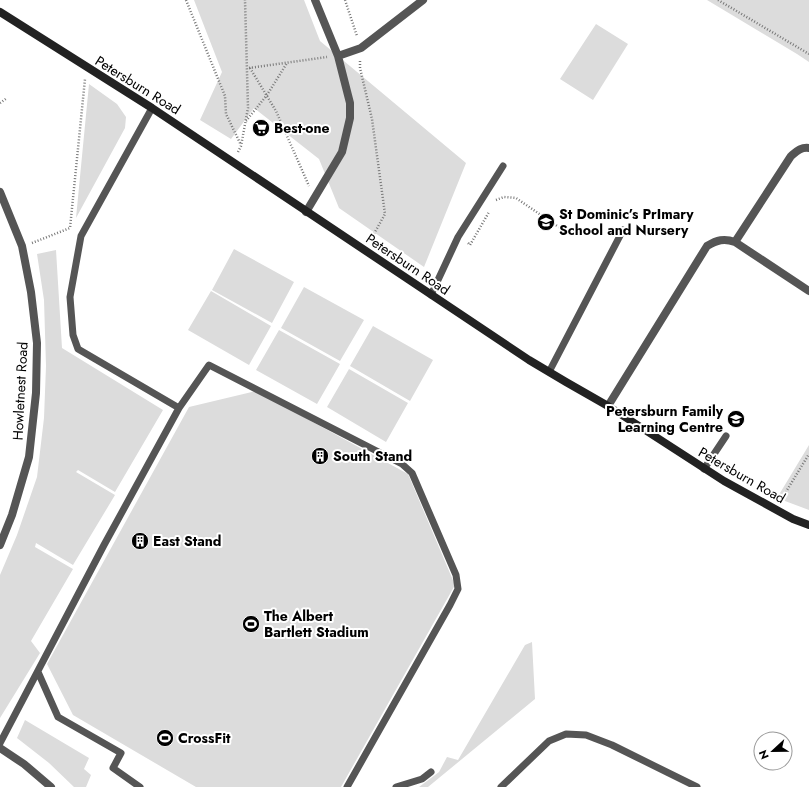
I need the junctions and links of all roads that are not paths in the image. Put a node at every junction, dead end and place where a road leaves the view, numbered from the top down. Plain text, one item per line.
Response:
1 (315, 0) edge
2 (423, 0) edge
3 (0, 12) edge
4 (338, 56) junction
5 (152, 108) junction
6 (809, 148) edge
7 (502, 166) dead end
8 (0, 192) edge
9 (306, 212) junction
10 (623, 230) dead end
11 (735, 242) junction
12 (809, 291) edge
13 (431, 295) junction
14 (549, 372) junction
15 (608, 406) junction
16 (179, 408) junction
17 (726, 436) dead end
18 (704, 469) junction
19 (809, 526) edge
20 (0, 545) edge
21 (38, 672) junction
22 (0, 743) edge
23 (0, 748) edge
24 (431, 772) dead end
25 (51, 787) edge
26 (140, 787) edge
27 (347, 787) edge
28 (396, 787) edge
29 (501, 787) edge
30 (696, 787) edge

1 - 4 street
2 - 4 street
3 - 5 main road, Petersburn Road
4 - 9 street
5 - 9 main road, Petersburn Road
5 - 16 lane
6 - 11 street
7 - 13 lane
8 - 20 street, Howletnest Road
9 - 13 main road, Petersburn Road
10 - 14 lane
11 - 12 street
11 - 15 street
13 - 14 main road, Petersburn Road
14 - 15 main road, Petersburn Road
15 - 18 main road, Petersburn Road
16 - 21 lane
16 - 27 lane
17 - 18 lane
18 - 19 main road, Petersburn Road
21 - 22 lane
21 - 26 lane
23 - 25 street
24 - 28 lane
29 - 30 lane

